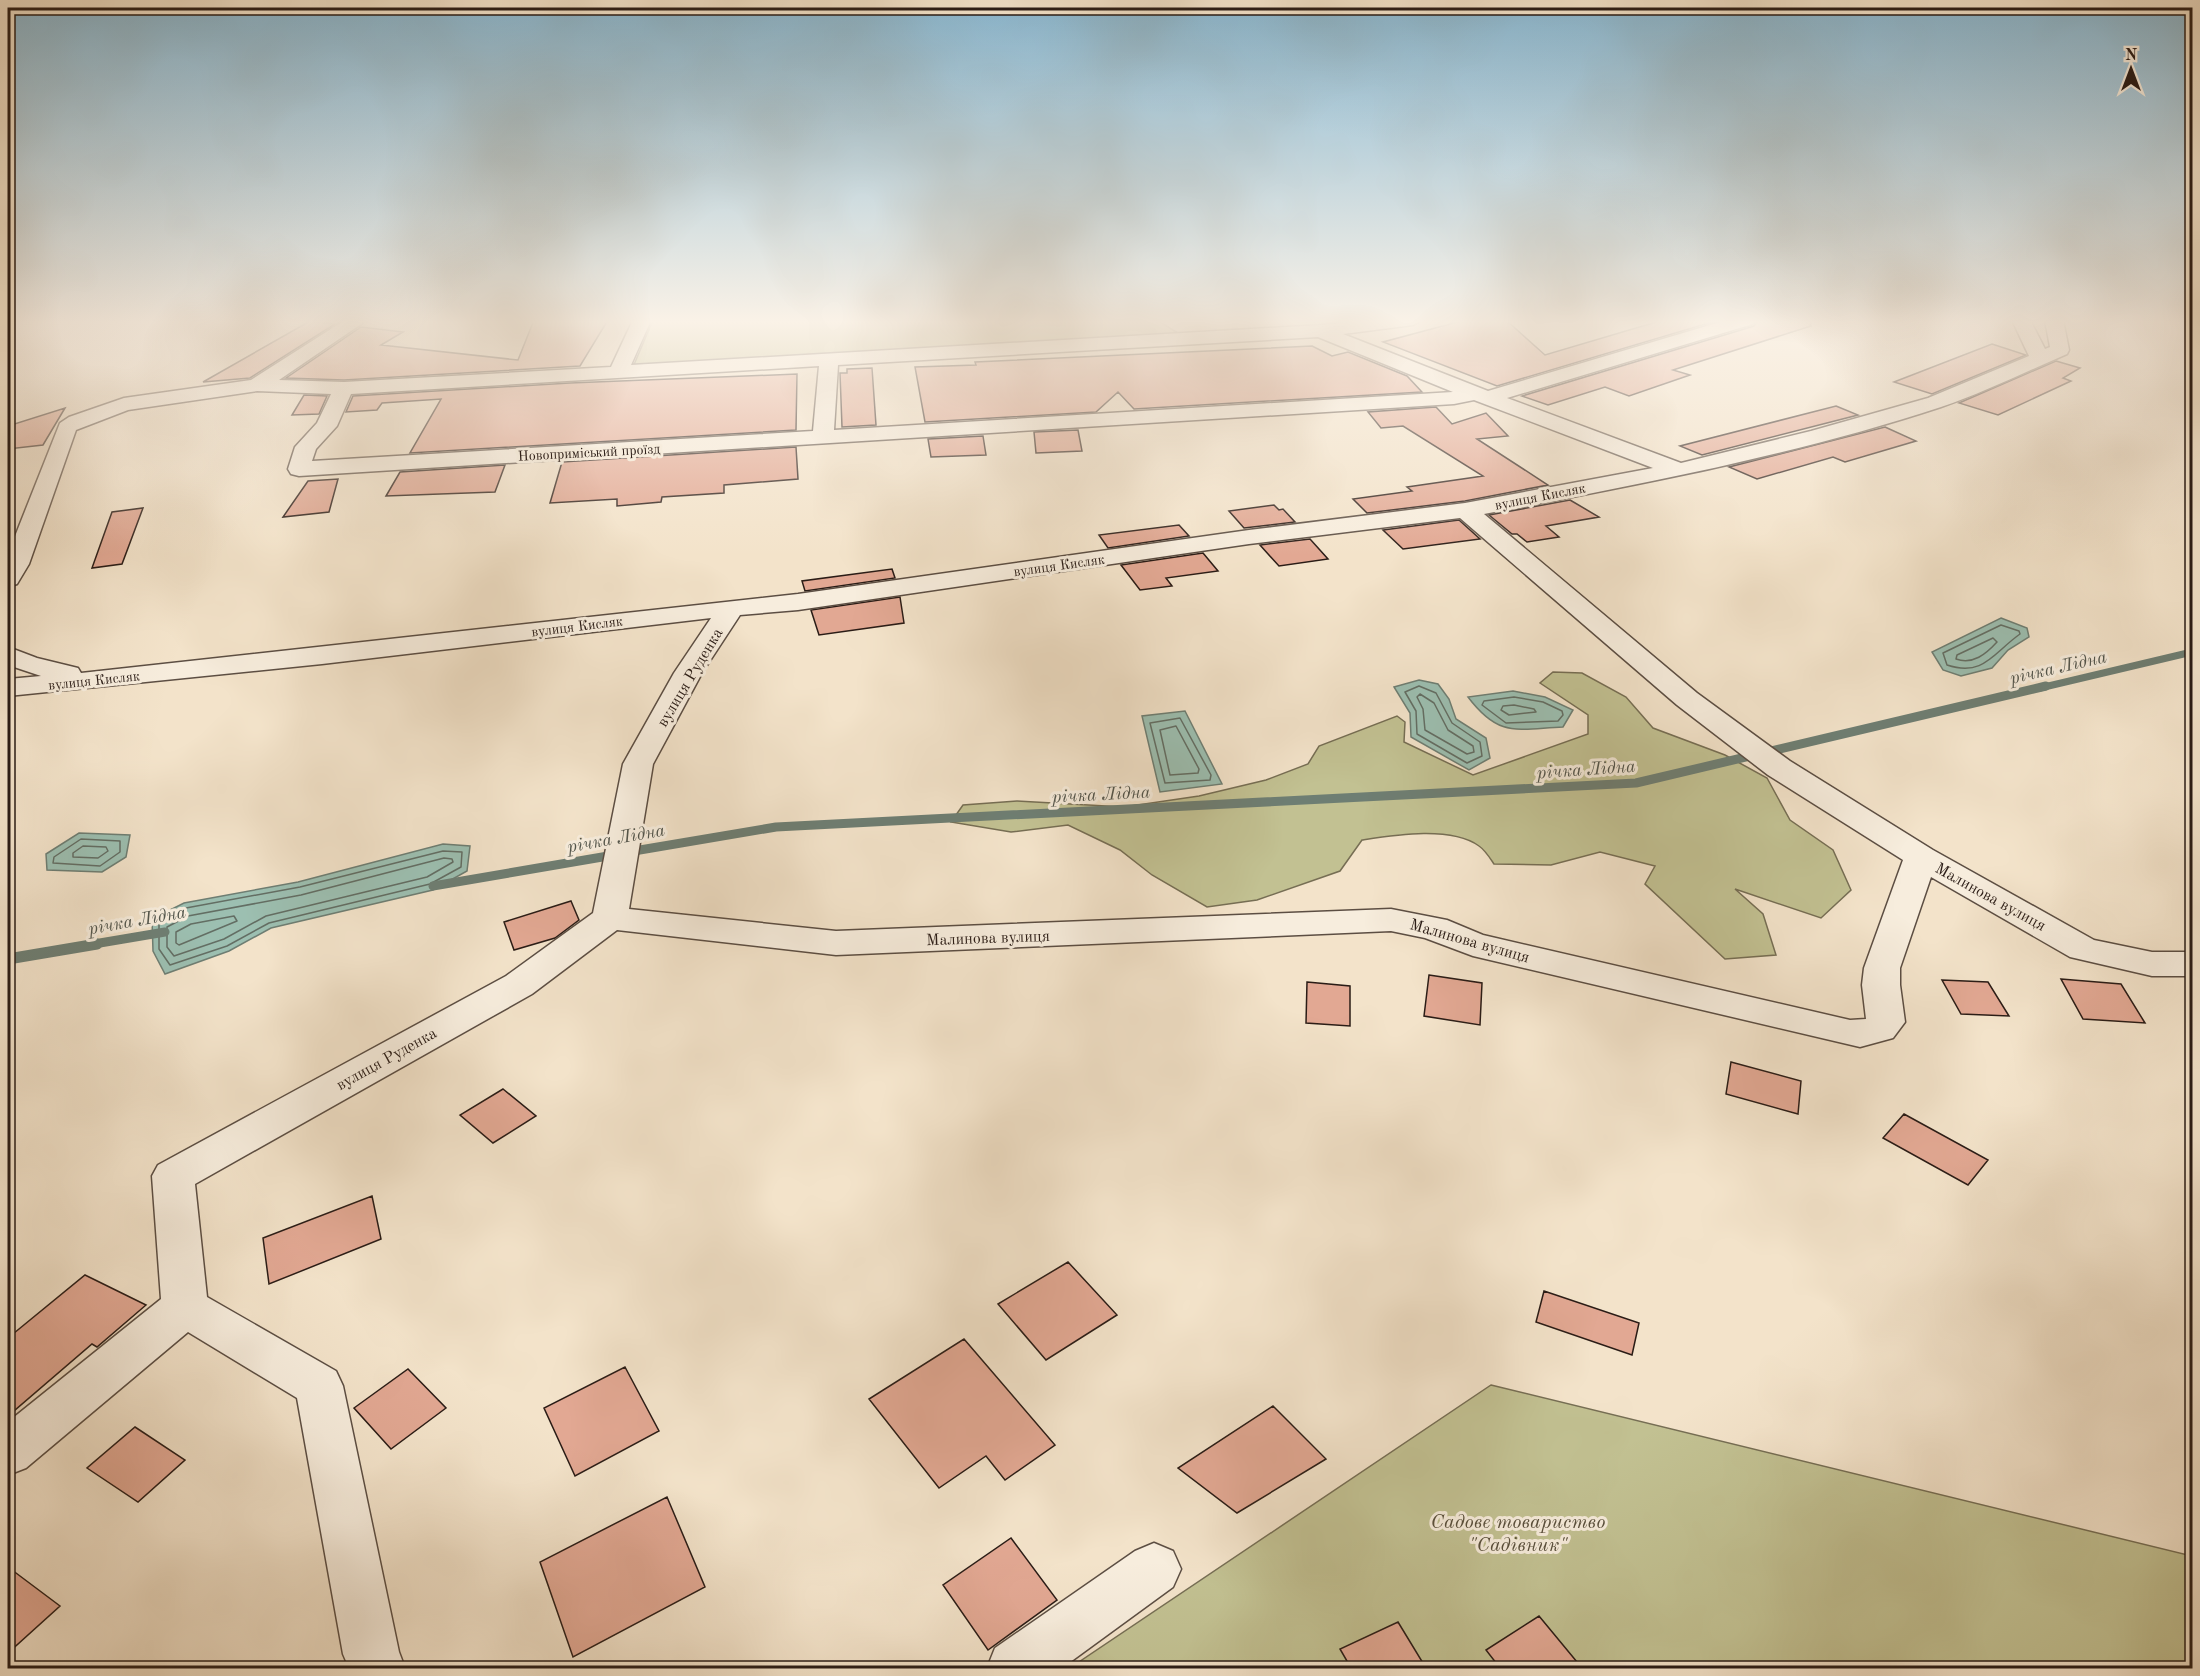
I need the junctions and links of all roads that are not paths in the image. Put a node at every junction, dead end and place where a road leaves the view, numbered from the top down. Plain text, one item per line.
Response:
1 (165, 398) edge
2 (340, 398) edge
3 (827, 398) edge
4 (1451, 398) edge
5 (1488, 398) edge
6 (1944, 398) edge
7 (823, 438) junction
8 (1679, 470) junction
9 (1465, 510) junction
10 (8, 579) edge
11 (731, 608) junction
12 (8, 654) edge
13 (95, 680) junction
14 (8, 687) edge
15 (1921, 856) junction
16 (610, 918) junction
17 (2193, 964) edge
18 (185, 1307) junction
19 (8, 1452) edge
20 (1154, 1569) dead end
21 (376, 1668) edge
22 (1015, 1668) edge

1 - 10 street
2 - 7 street, Новоприміський проїзд
3 - 7 street
4 - 7 street, Новоприміський проїзд
5 - 8 street
6 - 8 street, вулиця Кисляк
8 - 9 street, вулиця Кисляк
9 - 11 street, вулиця Кисляк
9 - 15 street
11 - 13 street, вулиця Кисляк
11 - 16 street, вулиця Руденка
12 - 13 street
13 - 14 street, вулиця Кисляк
15 - 16 street, Малинова вулиця
15 - 17 street, Малинова вулиця
16 - 18 street, вулиця Руденка
18 - 19 street
18 - 21 street
20 - 22 street

